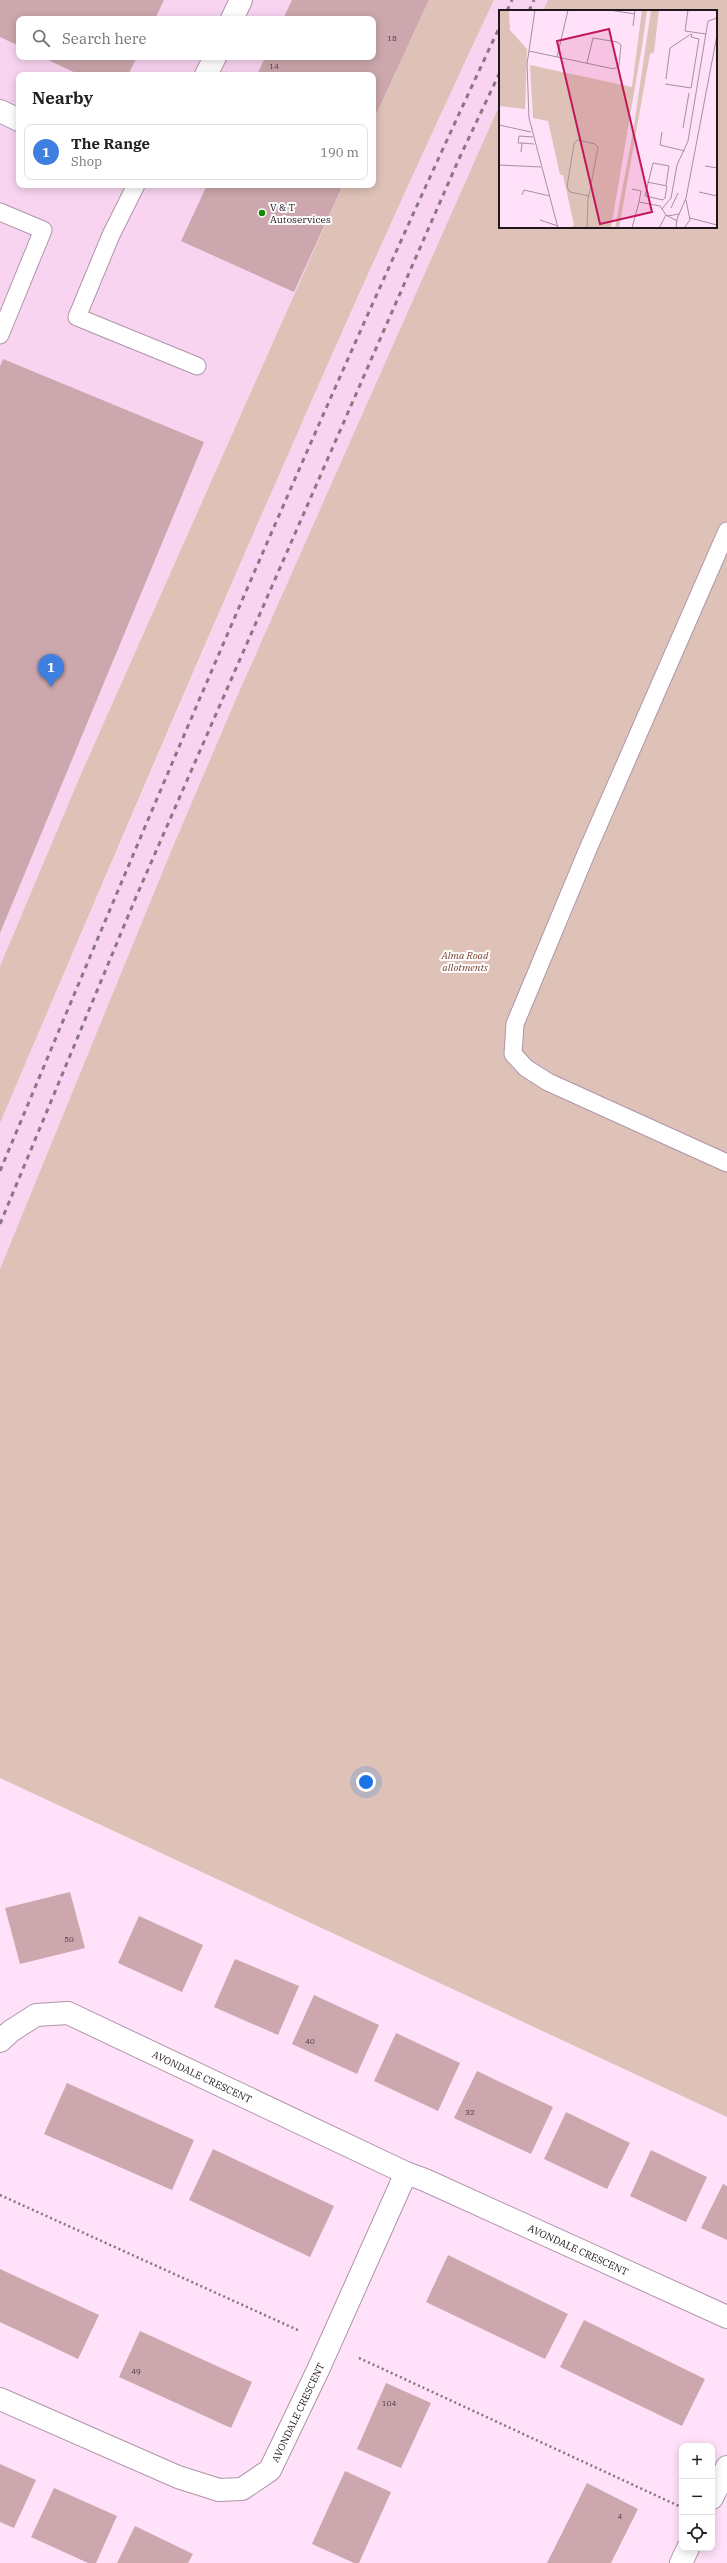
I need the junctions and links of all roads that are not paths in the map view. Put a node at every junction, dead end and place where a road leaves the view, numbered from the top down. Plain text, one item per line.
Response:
1 (241, 0) edge
2 (233, 16) edge
3 (214, 60) edge
4 (208, 72) edge
5 (0, 112) edge
6 (16, 119) edge
7 (134, 188) edge
8 (0, 212) edge
9 (0, 335) edge
10 (197, 366) dead end
11 (727, 531) edge
12 (727, 1163) edge
13 (0, 2042) edge
14 (406, 2173) junction
15 (727, 2317) edge
16 (0, 2399) edge
17 (727, 2467) edge
18 (715, 2492) edge
19 (687, 2551) edge
20 (681, 2563) edge

1 - 2 street
3 - 4 street
5 - 6 street
7 - 10 lane
8 - 9 lane
11 - 12 lane
13 - 14 street, AVONDALE CRESCENT
14 - 15 street, AVONDALE CRESCENT
14 - 16 street, AVONDALE CRESCENT
17 - 18 street
19 - 20 street

